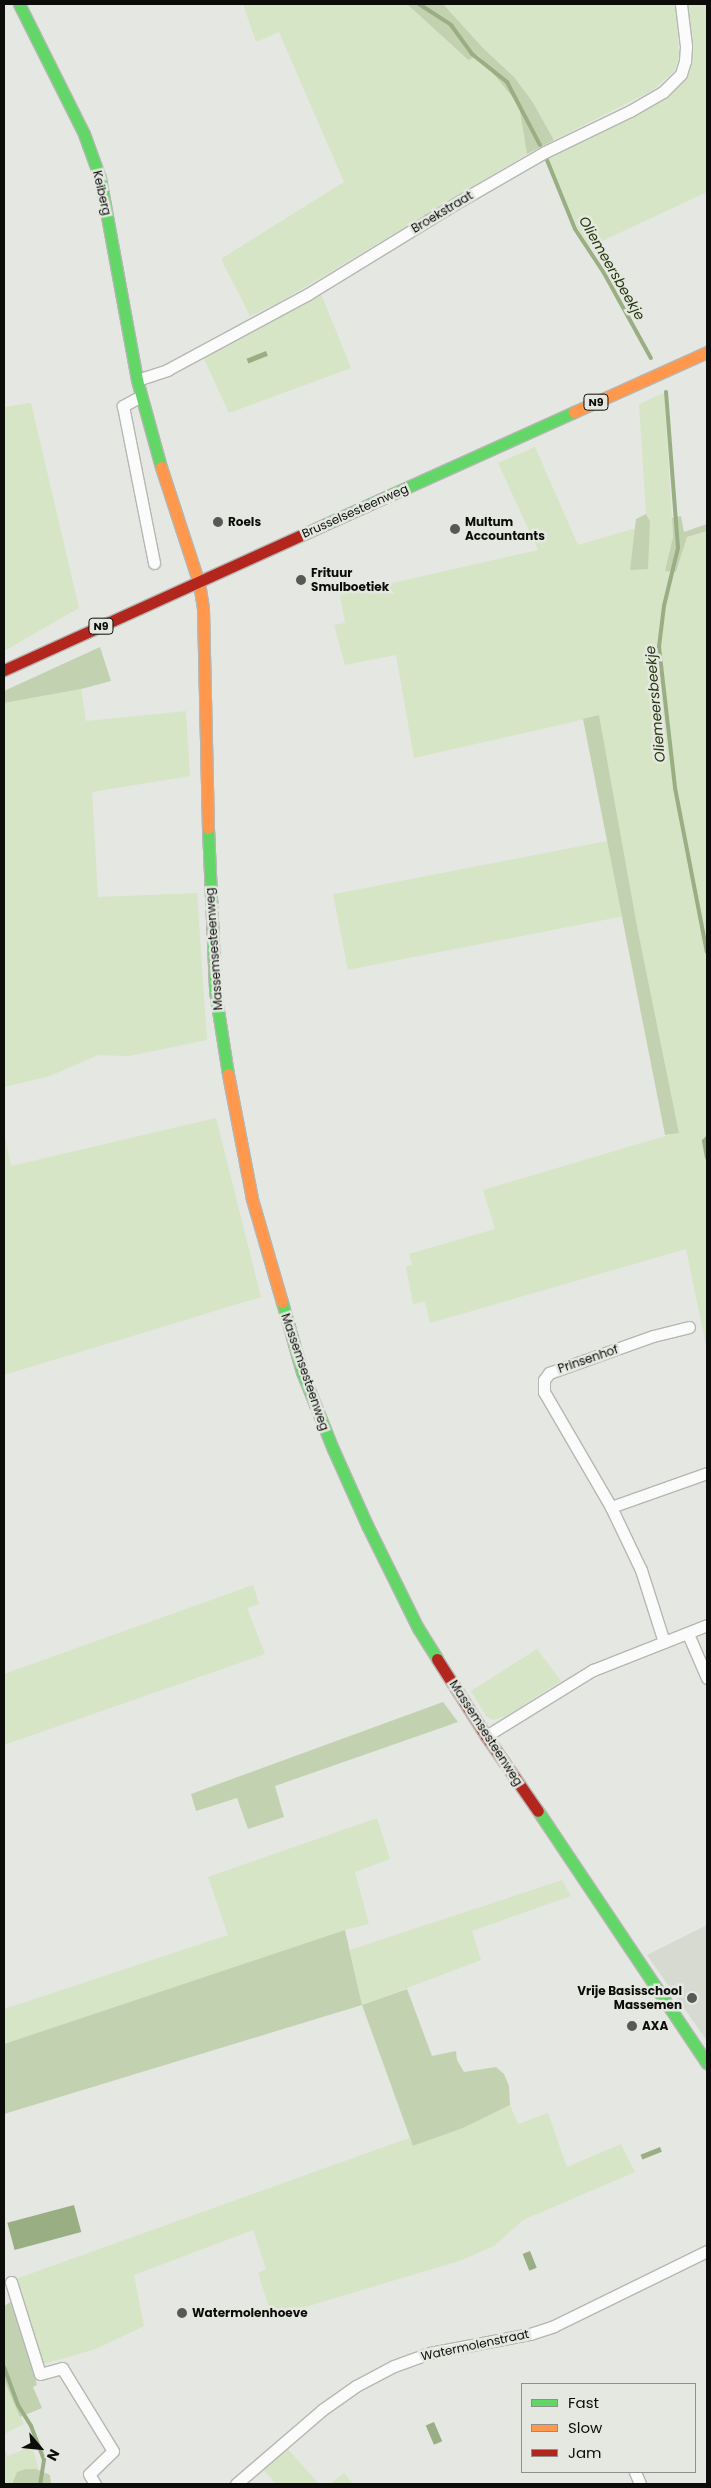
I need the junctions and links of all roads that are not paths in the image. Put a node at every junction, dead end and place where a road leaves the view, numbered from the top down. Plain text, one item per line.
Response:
1 (19, 4) edge
2 (681, 4) edge
3 (707, 352) edge
4 (137, 380) junction
5 (142, 396) junction
6 (154, 562) dead end
7 (198, 582) junction
8 (4, 670) edge
9 (689, 1327) dead end
10 (707, 1473) edge
11 (611, 1507) junction
12 (707, 1625) edge
13 (688, 1634) junction
14 (664, 1642) junction
15 (707, 1678) edge
16 (486, 1736) junction
17 (707, 2063) edge
18 (707, 2251) edge
19 (11, 2282) dead end
20 (95, 2484) edge
21 (236, 2484) edge

1 - 4 main road, Keiberg
2 - 4 street, Broekstraat
3 - 7 main road, Brusselsesteenweg / N9
4 - 5 main road, Keiberg
5 - 6 street
5 - 7 main road, Keiberg
7 - 8 main road, Brusselsesteenweg / N9
7 - 16 main road, Massemsesteenweg
9 - 11 street, Prinsenhof
10 - 11 street
11 - 14 street, Prinsenhof
12 - 13 street
13 - 14 street
13 - 15 street
14 - 16 street
16 - 17 main road, Massemsesteenweg
18 - 21 street, Watermolenstraat
19 - 20 street

